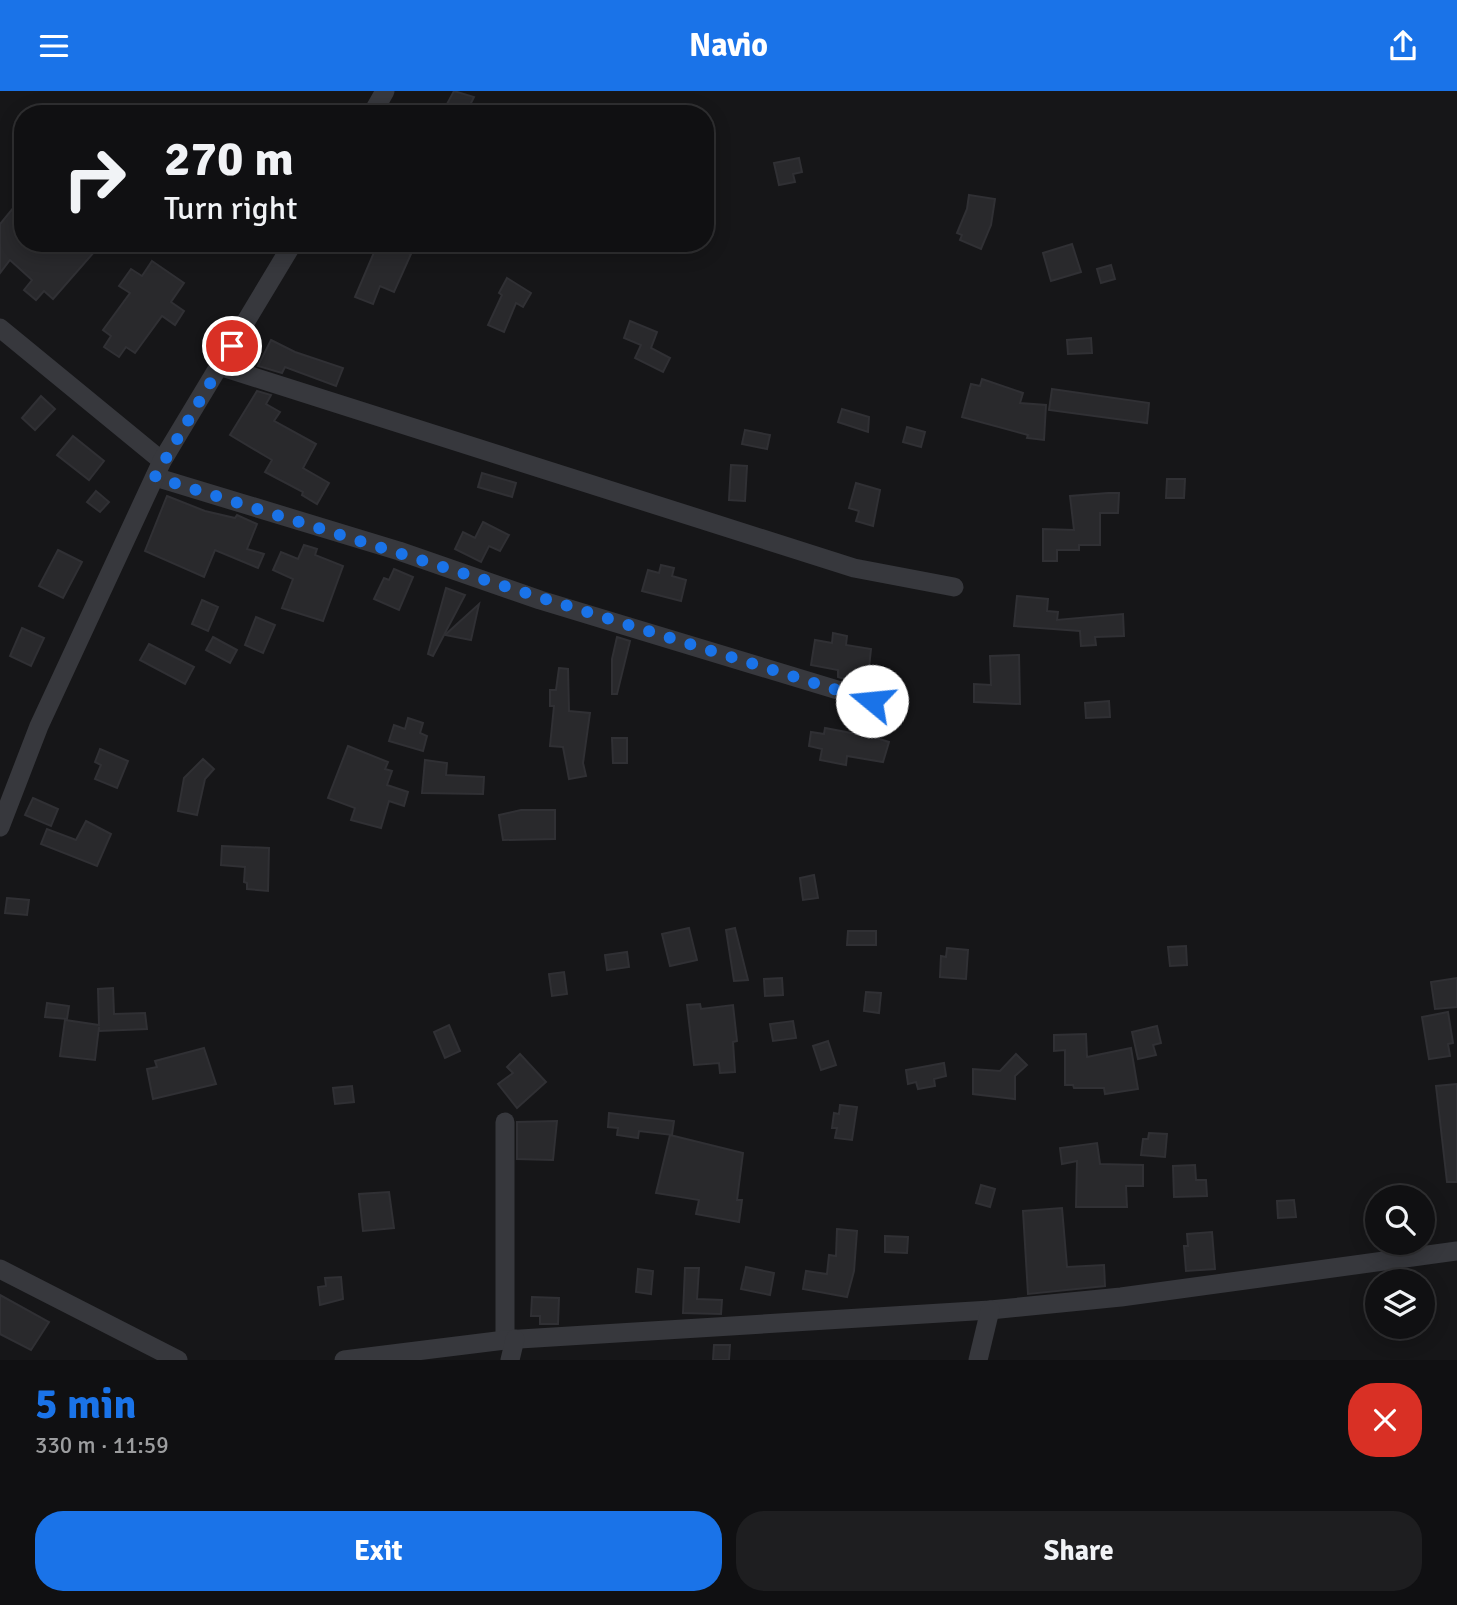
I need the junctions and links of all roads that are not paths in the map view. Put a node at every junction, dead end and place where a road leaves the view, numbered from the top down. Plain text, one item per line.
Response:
1 (288, 252) edge
2 (0, 328) edge
3 (219, 366) junction
4 (158, 469) junction
5 (954, 587) dead end
6 (897, 708) dead end
7 (0, 827) edge
8 (505, 1122) dead end
9 (1457, 1251) edge
10 (0, 1269) edge
11 (990, 1310) junction
12 (510, 1340) junction
13 (178, 1360) edge
14 (344, 1360) edge
15 (510, 1360) edge
16 (978, 1360) edge

1 - 3 street
2 - 4 street
3 - 4 street
3 - 5 street
4 - 6 street
4 - 7 street
8 - 12 street
9 - 11 street
10 - 13 street
11 - 12 street
11 - 16 street
12 - 14 street
12 - 15 street

